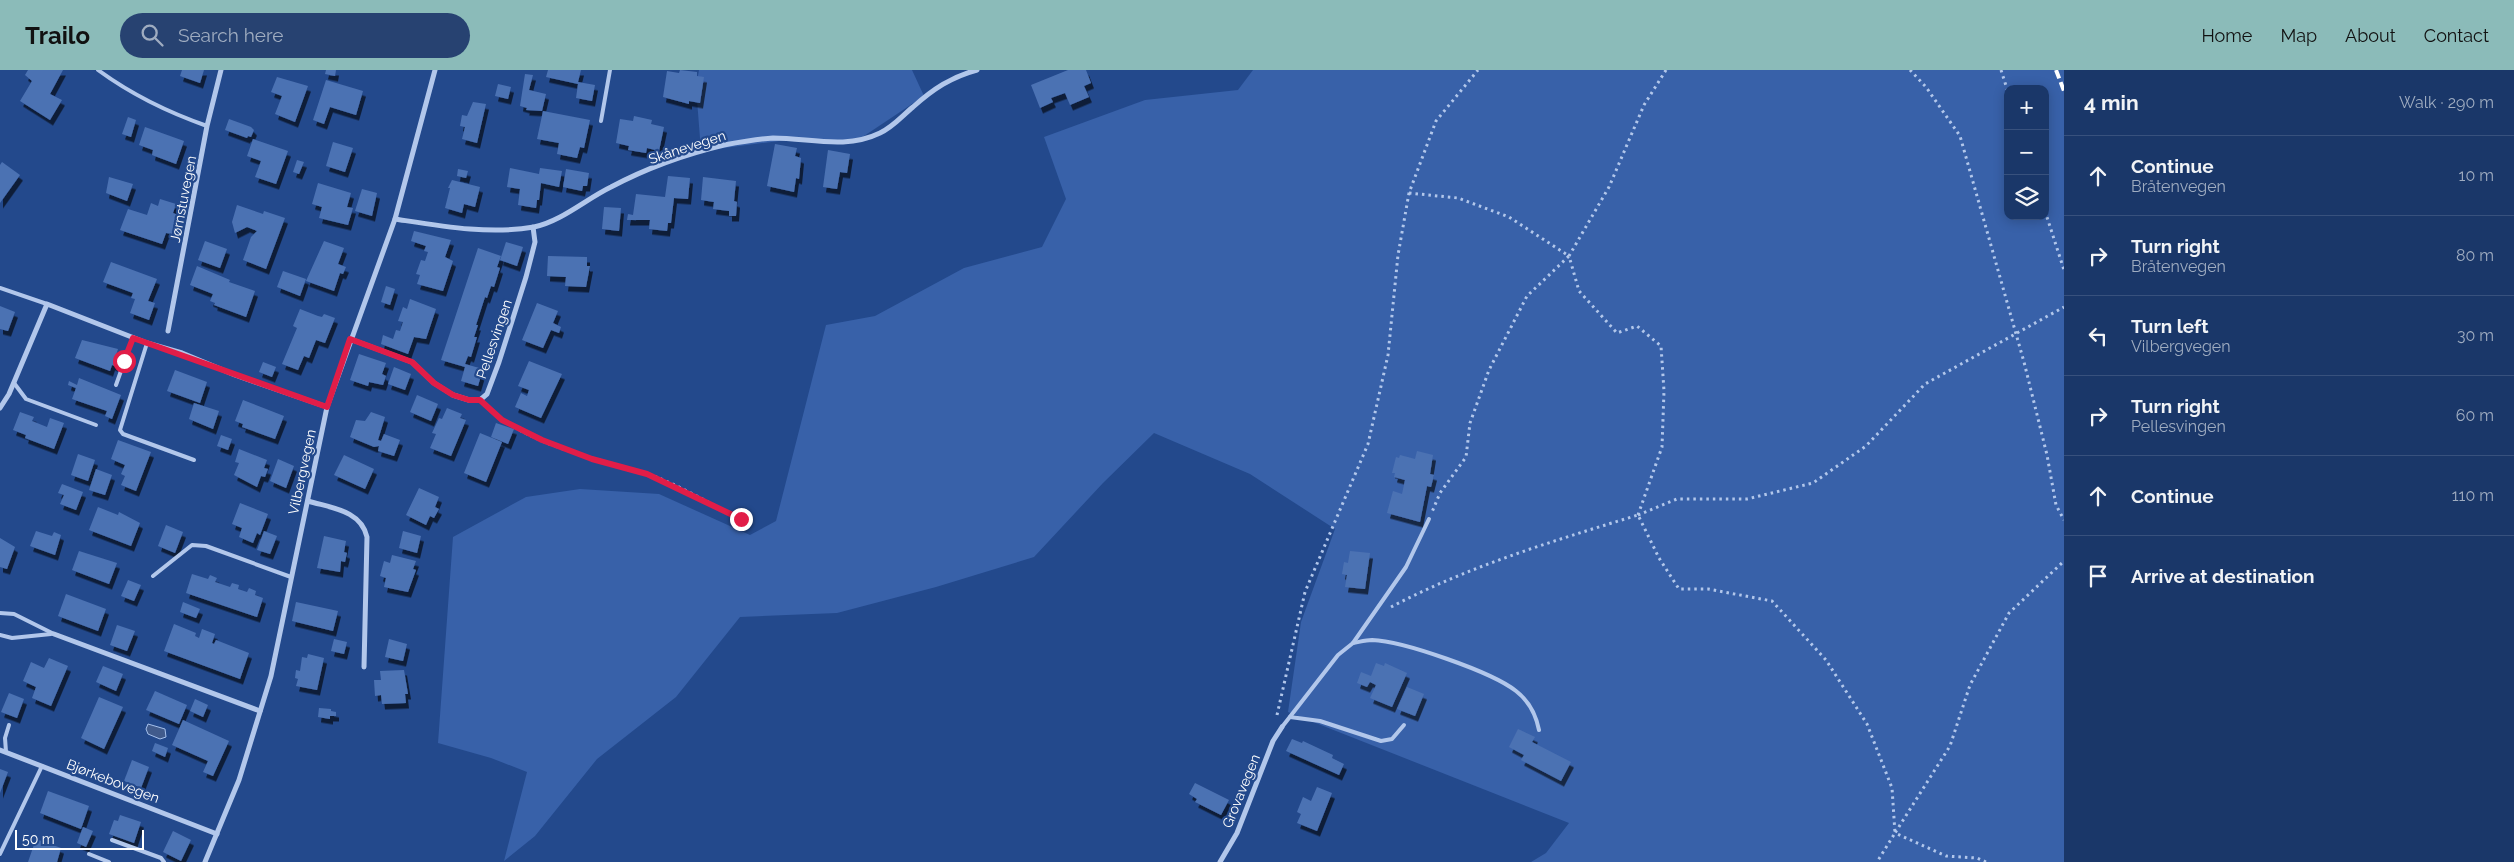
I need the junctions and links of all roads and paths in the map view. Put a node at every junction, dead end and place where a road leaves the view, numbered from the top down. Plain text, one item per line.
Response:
1 (98, 70) edge
2 (221, 70) edge
3 (435, 70) edge
4 (610, 70) edge
5 (975, 70) edge
6 (1478, 70) edge
7 (1666, 70) edge
8 (1910, 70) edge
9 (2001, 70) edge
10 (2006, 85) edge
11 (601, 121) dead end
12 (208, 126) junction
13 (1409, 193) junction
14 (395, 219) junction
15 (2048, 220) edge
16 (534, 227) junction
17 (1569, 256) junction
18 (2064, 270) edge
19 (0, 288) edge
20 (47, 304) junction
21 (2064, 307) edge
22 (168, 332) dead end
23 (2016, 333) junction
24 (133, 338) junction
25 (350, 339) junction
26 (147, 343) junction
27 (14, 383) junction
28 (116, 385) dead end
29 (480, 400) junction
30 (327, 407) junction
31 (0, 408) edge
32 (96, 425) dead end
33 (194, 460) dead end
34 (308, 501) junction
35 (1638, 516) junction
36 (741, 519) dead end
37 (1429, 520) joint
38 (2064, 520) edge
39 (2064, 561) edge
40 (153, 576) dead end
41 (291, 578) junction
42 (0, 613) edge
43 (1370, 618) junction
44 (54, 634) junction
45 (0, 635) edge
46 (1353, 643) junction
47 (364, 667) dead end
48 (260, 711) junction
49 (1290, 717) junction
50 (9, 725) dead end
51 (1404, 725) dead end
52 (1282, 727) joint
53 (1539, 730) dead end
54 (1273, 741) junction
55 (3, 751) edge
56 (42, 766) junction
57 (1895, 833) junction
58 (218, 834) junction
59 (112, 840) dead end
60 (0, 854) edge
61 (89, 854) dead end
62 (109, 862) edge
63 (164, 862) edge
64 (205, 862) edge
65 (1220, 862) edge
66 (1877, 862) edge
67 (1986, 862) edge

1 - 12 lane
2 - 12 street, Jørnstuvegen
3 - 14 street, Vilbergvegen
4 - 11 lane
5 - 16 street, Skånevegen
6 - 13 path
7 - 17 path
8 - 23 path
9 - 10 path
12 - 22 street, Jørnstuvegen
13 - 17 path
13 - 54 path
14 - 16 street, Skånevegen
14 - 25 street, Vilbergvegen
15 - 18 path
16 - 29 street, Pellesvingen
17 - 35 path
17 - 37 path
19 - 20 lane
20 - 24 street
20 - 27 street
21 - 23 path
23 - 35 path
23 - 38 path
24 - 26 street
24 - 28 lane
25 - 29 street
25 - 30 street, Vilbergvegen
26 - 30 street
26 - 33 lane
27 - 31 street
27 - 32 lane
29 - 36 path
30 - 34 street, Vilbergvegen
34 - 41 street, Vilbergvegen
34 - 47 street
35 - 43 path
35 - 57 path
37 - 43 lane
39 - 57 path
40 - 41 lane
41 - 48 street, Vilbergvegen
42 - 44 lane
43 - 46 lane
44 - 45 lane
44 - 48 street
46 - 49 lane
46 - 53 lane
48 - 58 street, Vilbergvegen
49 - 51 lane
49 - 52 lane
50 - 55 lane
52 - 54 street, Grovavegen
54 - 65 street, Grovavegen
55 - 56 street, Bjørkebovegen
56 - 58 street, Bjørkebovegen
56 - 60 lane
57 - 66 path
57 - 67 path
58 - 64 street, Vilbergvegen
59 - 63 lane
61 - 62 lane

